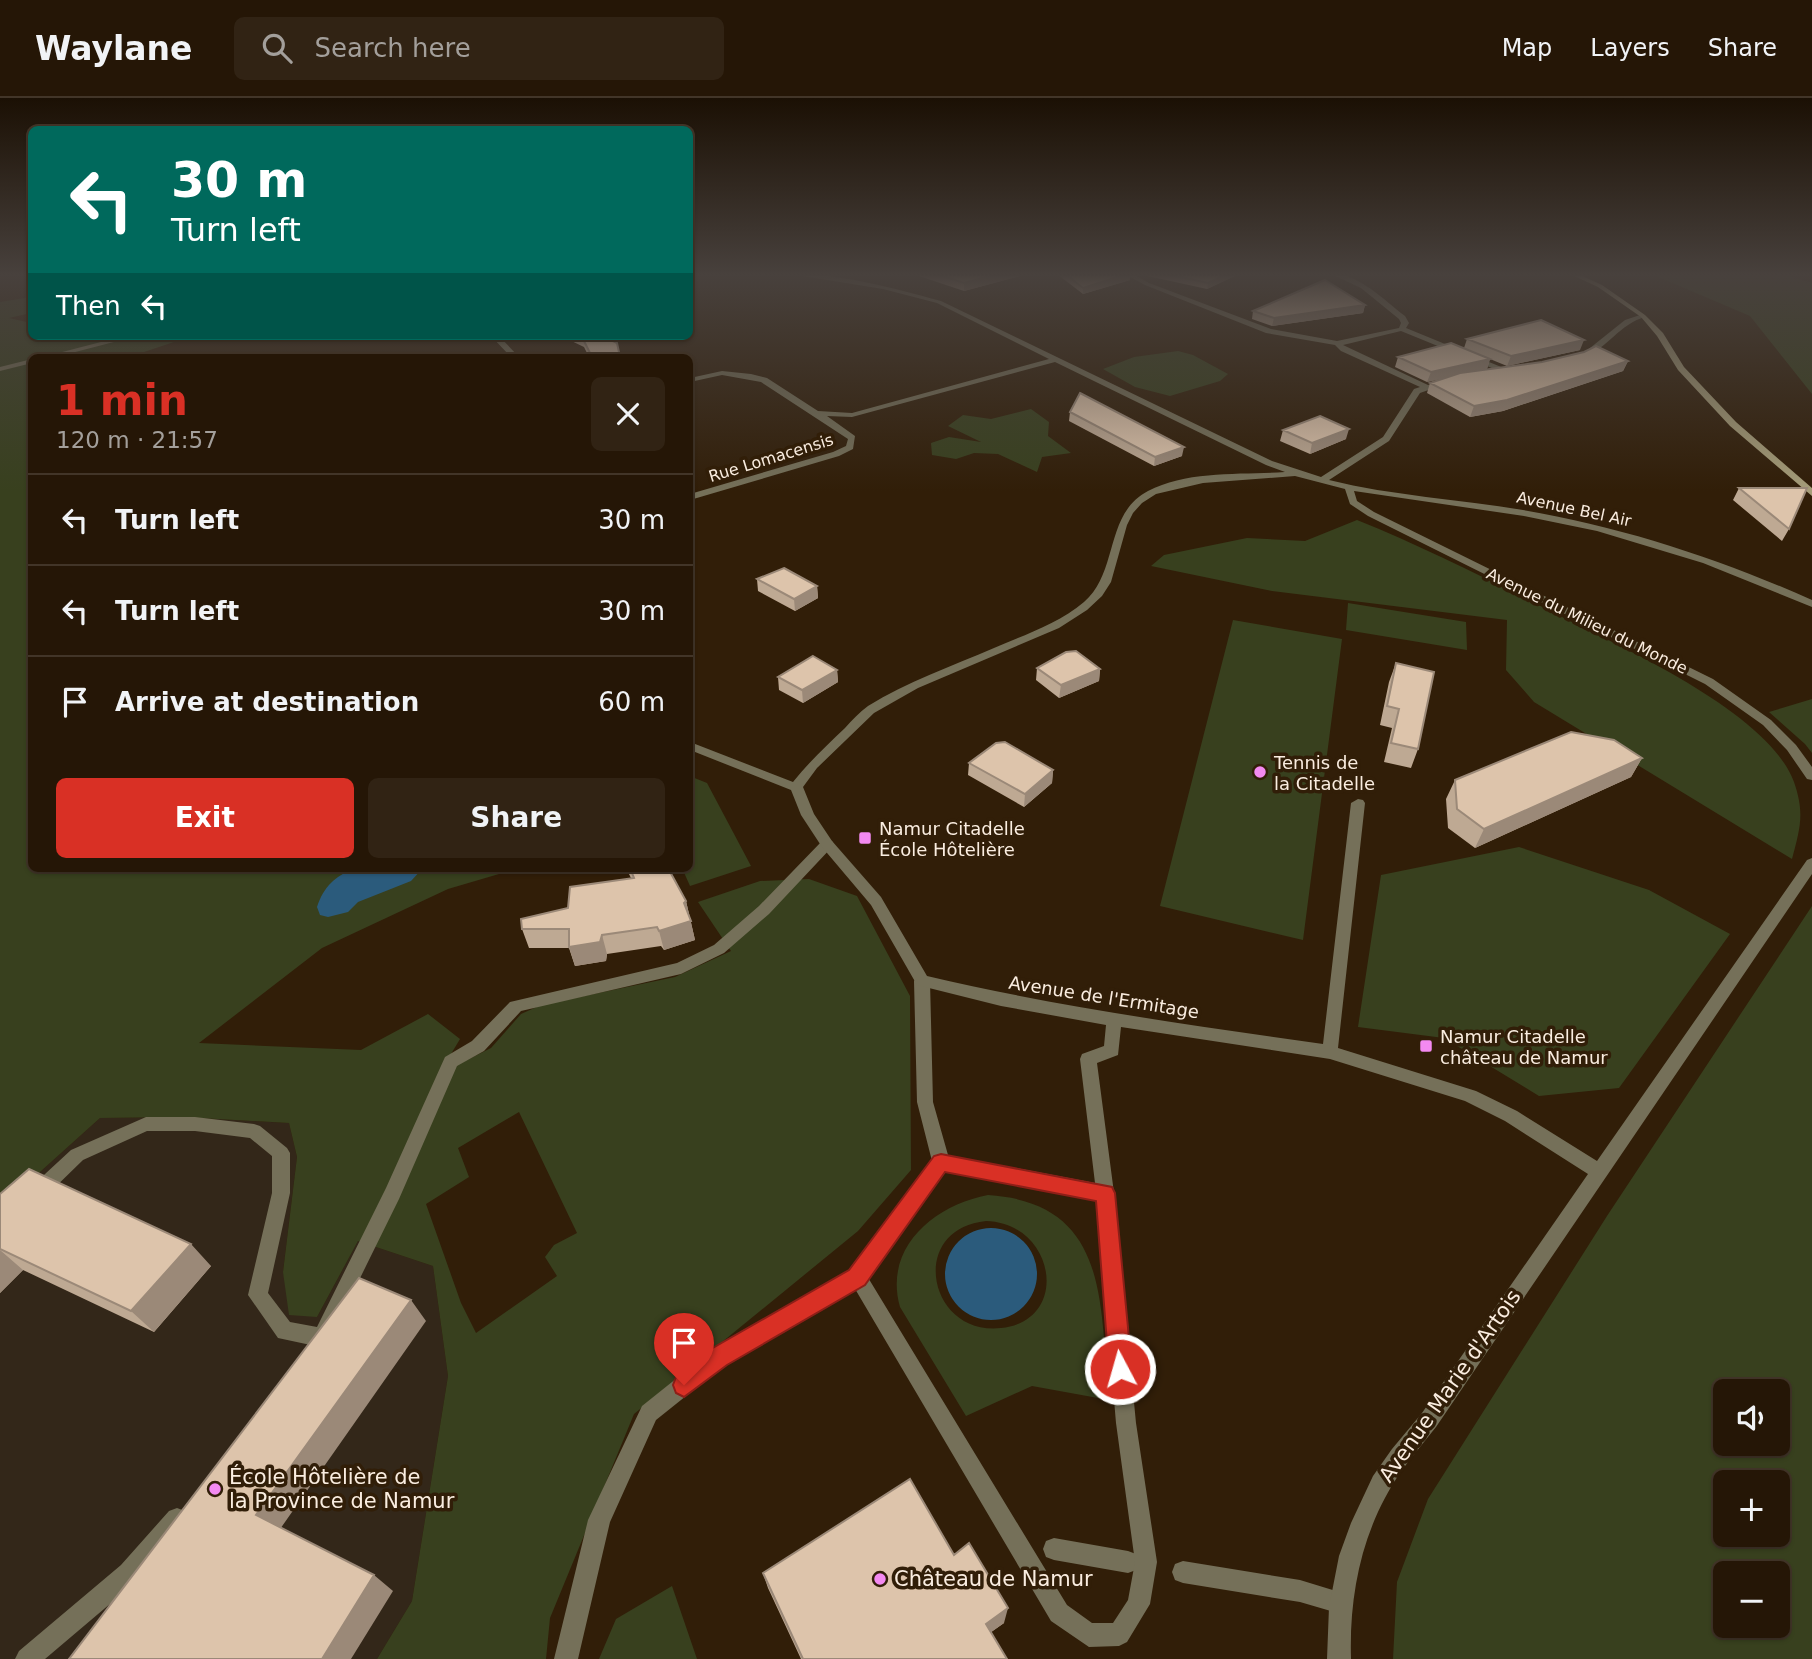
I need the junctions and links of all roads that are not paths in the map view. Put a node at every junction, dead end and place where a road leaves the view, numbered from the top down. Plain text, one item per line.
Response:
1 (93, 346) edge
2 (1030, 346) edge
3 (1340, 346) edge
4 (1444, 346) edge
5 (1599, 346) edge
6 (1667, 346) edge
7 (59, 354) edge
8 (1057, 359) junction
9 (1574, 359) edge
10 (28, 362) edge
11 (0, 369) edge
12 (1518, 370) edge
13 (1507, 371) junction
14 (1485, 374) edge
15 (693, 379) edge
16 (1451, 381) edge
17 (1426, 387) junction
18 (816, 413) junction
19 (1296, 474) junction
20 (1321, 481) junction
21 (1349, 488) junction
22 (1812, 493) edge
23 (693, 496) edge
24 (1812, 604) edge
25 (693, 747) edge
26 (1812, 776) edge
27 (796, 787) junction
28 (1358, 803) dead end
29 (827, 844) junction
30 (1812, 863) edge
31 (922, 981) junction
32 (1114, 1020) junction
33 (1330, 1052) junction
34 (941, 1162) junction
35 (1599, 1172) junction
36 (1105, 1193) junction
37 (29, 1200) edge
38 (857, 1278) junction
39 (320, 1337) junction
40 (304, 1358) edge
41 (189, 1506) edge
42 (1054, 1549) dead end
43 (1128, 1562) dead end
44 (1183, 1572) dead end
45 (1341, 1603) junction
46 (27, 1659) edge
47 (566, 1659) edge
48 (1339, 1659) edge

1 - 7 street
2 - 8 street
3 - 17 street
4 - 13 street
5 - 9 street
6 - 22 main road
8 - 18 street
8 - 19 street
10 - 11 street
12 - 13 street
13 - 14 street
15 - 18 street
16 - 17 street
17 - 20 street
18 - 23 street, Rue Lomacensis
19 - 20 street
19 - 27 street
20 - 21 street, Avenue Bel Air
21 - 24 street, Avenue Bel Air
21 - 26 street, Avenue du Milieu du Monde
25 - 27 street
27 - 29 street
28 - 33 street
29 - 31 street
29 - 39 street
30 - 35 street
31 - 32 street, Avenue de l'Ermitage
31 - 34 street
32 - 33 street, Avenue de l'Ermitage
32 - 36 street
33 - 35 street, Avenue de l'Ermitage
34 - 36 street
34 - 38 street
35 - 45 street, Avenue Marie d'Artois
36 - 38 street
37 - 39 street
38 - 47 street
39 - 40 street
41 - 46 street
42 - 43 street
44 - 45 street
45 - 48 street, Avenue Marie d'Artois

